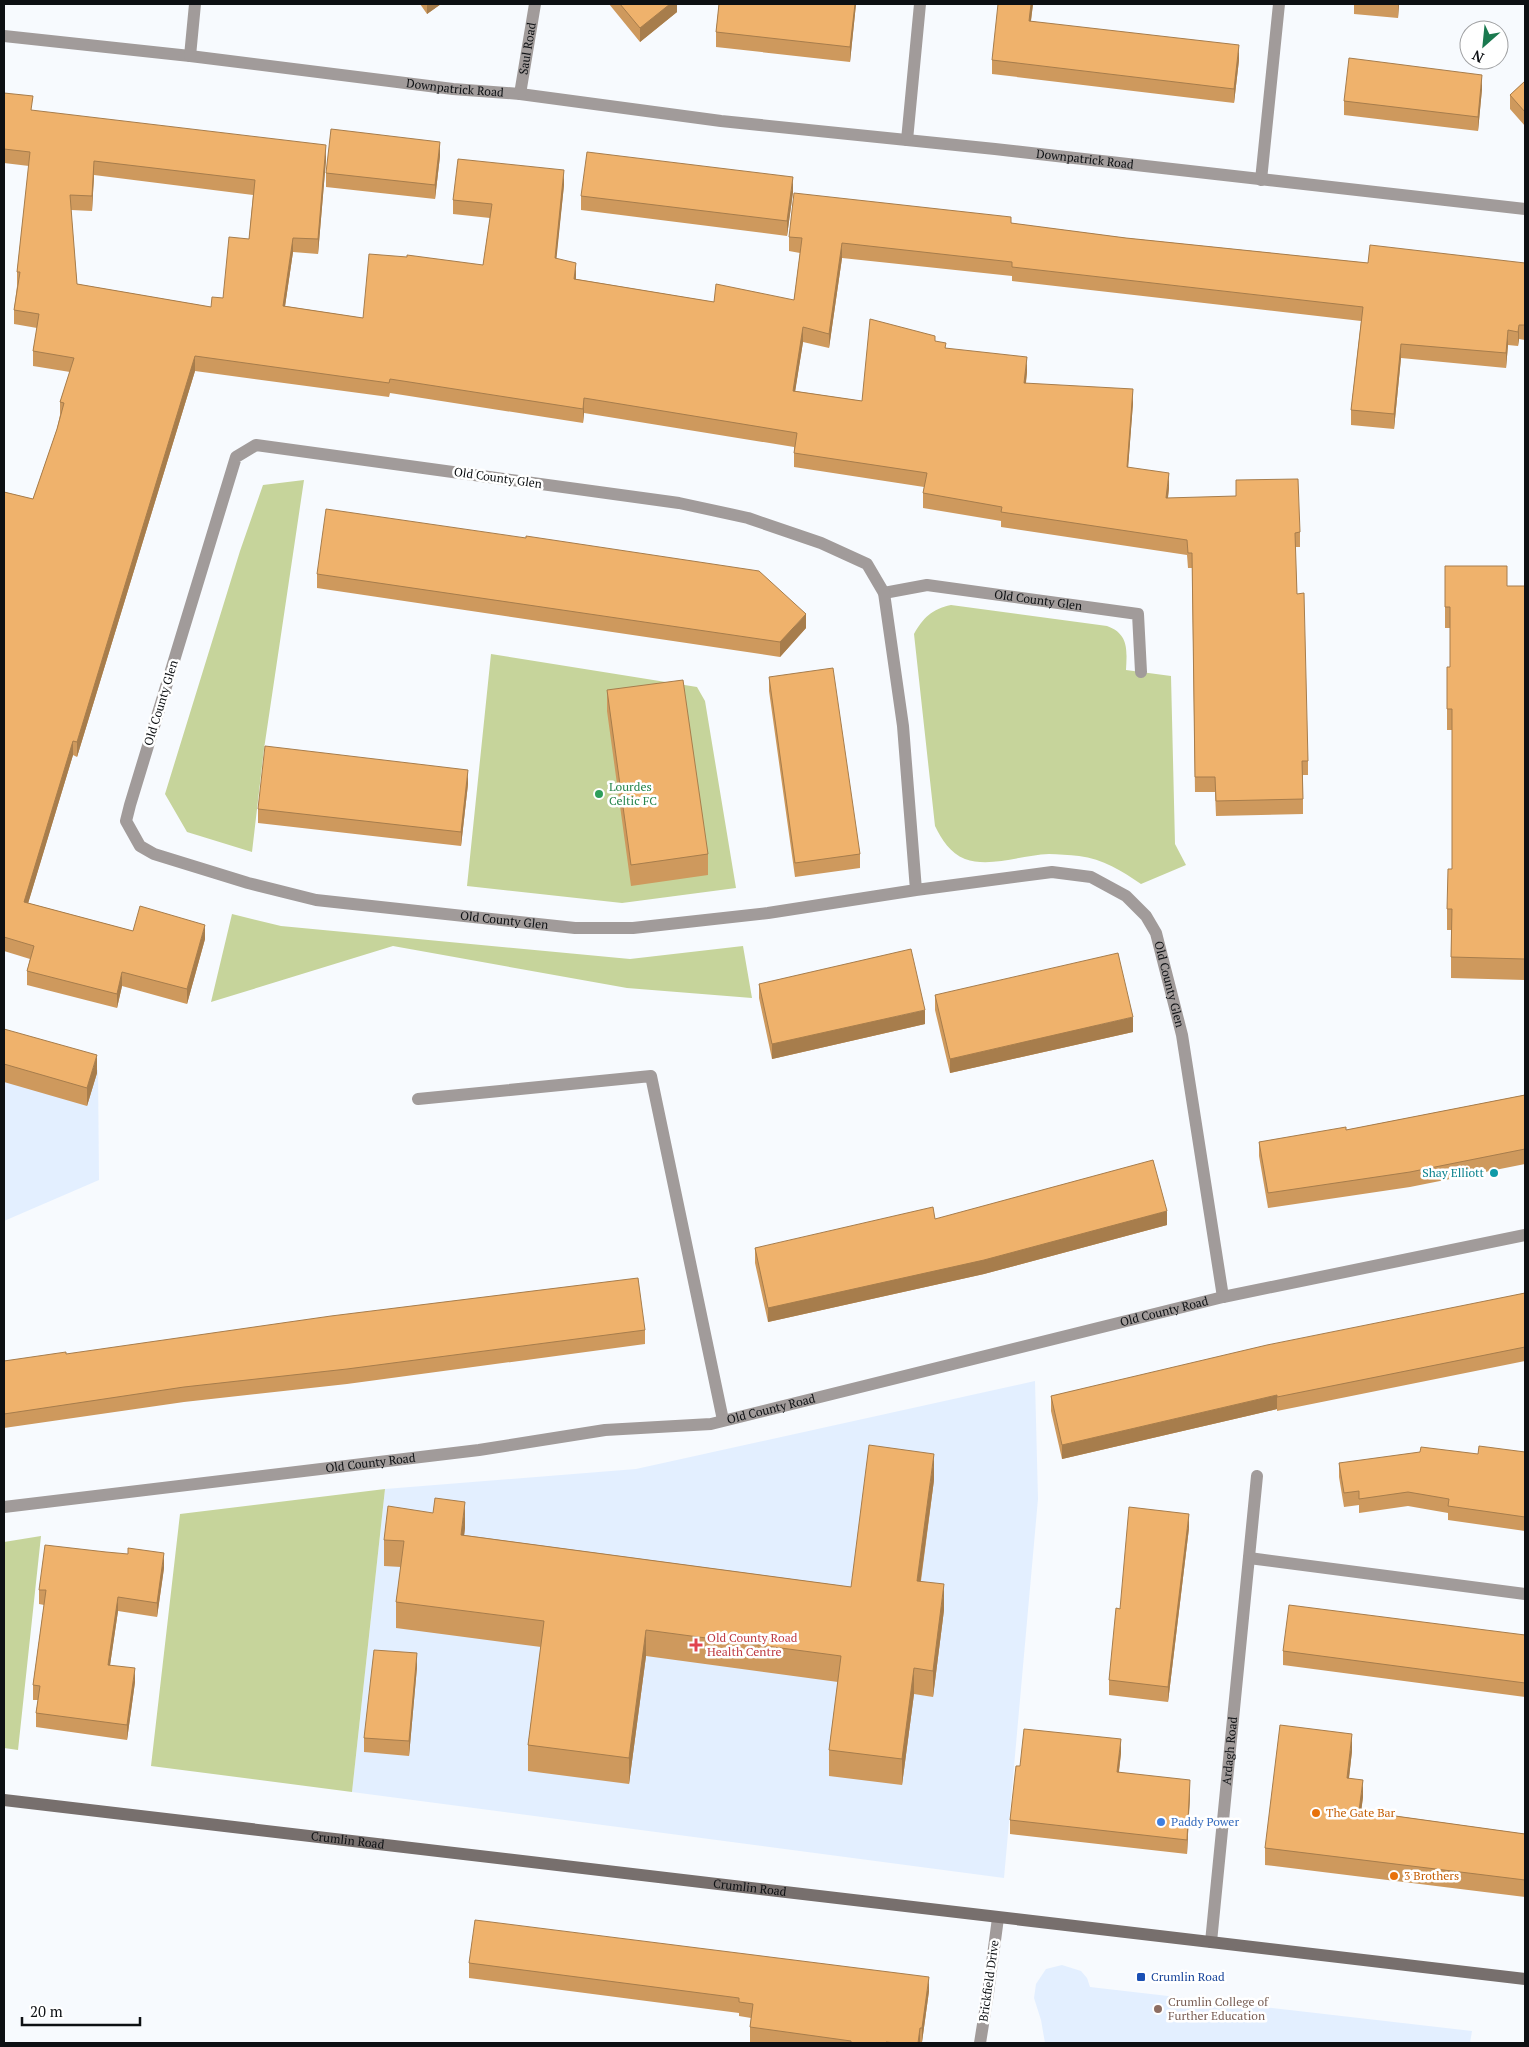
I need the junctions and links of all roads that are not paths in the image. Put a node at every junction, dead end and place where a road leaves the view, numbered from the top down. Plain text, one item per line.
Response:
1 (196, 4) edge
2 (534, 4) edge
3 (920, 4) edge
4 (1279, 4) edge
5 (4, 36) edge
6 (190, 56) junction
7 (520, 94) junction
8 (907, 140) junction
9 (1261, 180) junction
10 (1525, 209) edge
11 (884, 593) junction
12 (1141, 672) dead end
13 (916, 890) junction
14 (418, 1098) dead end
15 (1525, 1235) edge
16 (1223, 1297) junction
17 (722, 1420) junction
18 (1256, 1476) dead end
19 (4, 1507) edge
20 (1249, 1558) junction
21 (1525, 1594) edge
22 (4, 1800) edge
23 (998, 1918) junction
24 (1211, 1942) junction
25 (1525, 1980) edge
26 (980, 2043) edge

1 - 6 street
2 - 7 street, Saul Road
3 - 8 street
4 - 9 street
5 - 6 street, Downpatrick Road
6 - 7 street, Downpatrick Road
7 - 8 street, Downpatrick Road
8 - 9 street, Downpatrick Road
9 - 10 street, Downpatrick Road
11 - 12 street, Old County Glen
11 - 13 street, Old County Glen
11 - 13 street, Old County Glen
13 - 16 street, Old County Glen
14 - 17 street
15 - 16 street, Old County Road
16 - 17 street, Old County Road
17 - 19 street, Old County Road
18 - 20 street, Ardagh Road
20 - 21 street
20 - 24 street, Ardagh Road
22 - 23 main road, Crumlin Road
23 - 24 main road, Crumlin Road
23 - 26 street, Brickfield Drive
24 - 25 main road, Crumlin Road

